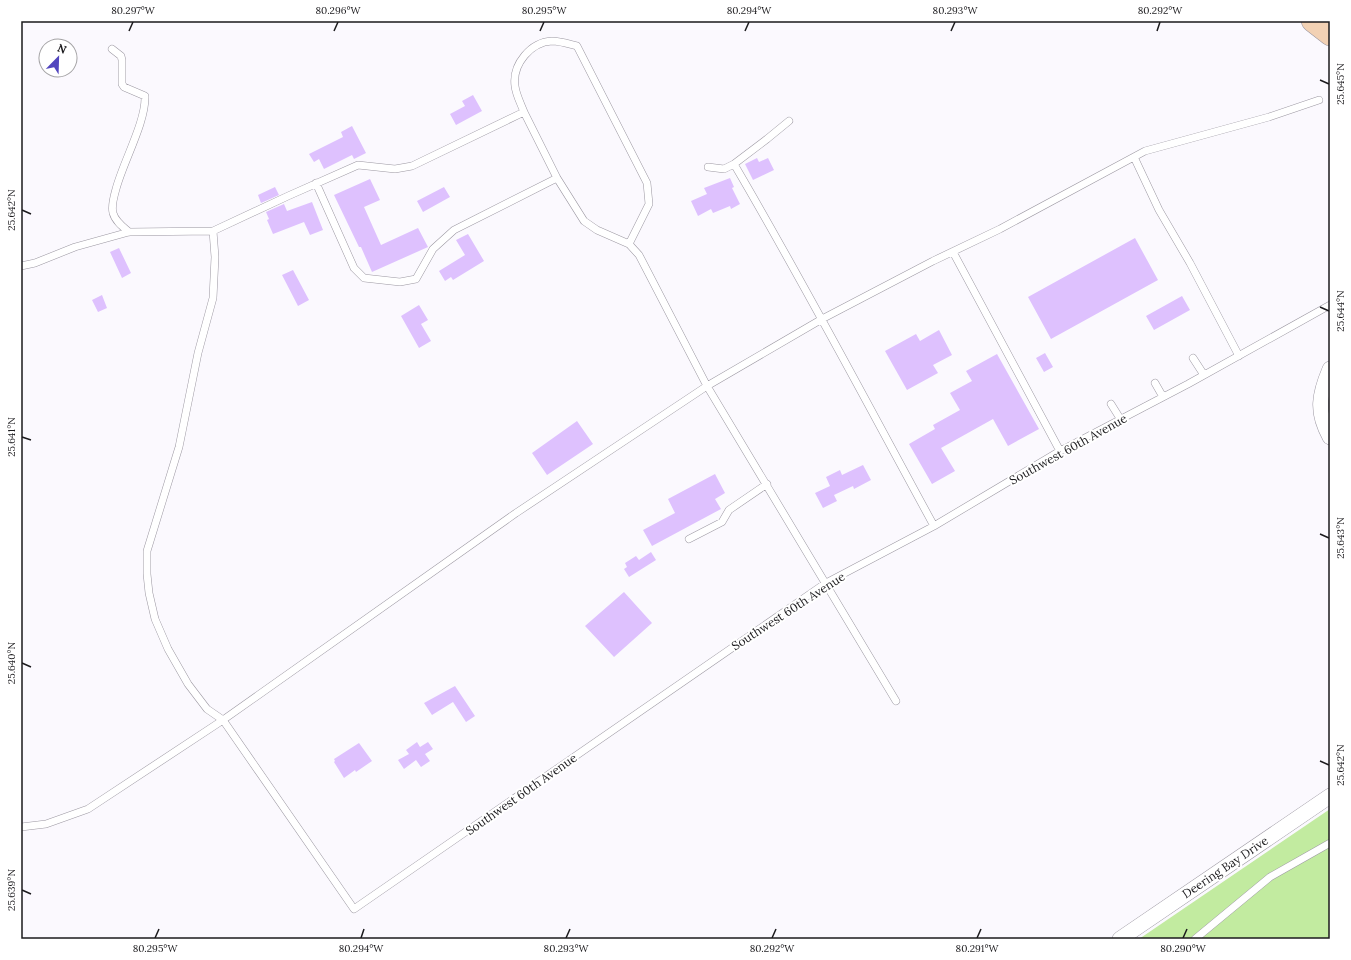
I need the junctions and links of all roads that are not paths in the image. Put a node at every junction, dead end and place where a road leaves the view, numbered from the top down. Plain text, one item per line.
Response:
1 (1312, 21) edge
2 (1330, 35) edge
3 (112, 49) dead end
4 (1318, 100) dead end
5 (524, 112) junction
6 (789, 121) dead end
7 (1134, 157) junction
8 (734, 164) junction
9 (708, 167) dead end
10 (557, 178) junction
11 (316, 183) junction
12 (213, 231) junction
13 (129, 232) junction
14 (628, 244) junction
15 (953, 252) junction
16 (21, 266) edge
17 (1330, 305) edge
18 (822, 319) junction
19 (1239, 356) junction
20 (1193, 358) dead end
21 (1330, 369) edge
22 (1204, 375) junction
23 (1155, 383) dead end
24 (707, 386) junction
25 (1163, 398) junction
26 (1111, 404) dead end
27 (1121, 420) junction
28 (1330, 437) edge
29 (1060, 451) junction
30 (767, 484) junction
31 (934, 526) junction
32 (689, 539) dead end
33 (826, 583) junction
34 (896, 701) dead end
35 (223, 720) junction
36 (1330, 796) edge
37 (21, 827) edge
38 (1330, 843) edge
39 (1120, 939) edge
40 (1195, 939) edge

1 - 2 main road
3 - 13 lane
4 - 7 lane
5 - 10 lane
5 - 11 lane
5 - 14 lane
6 - 8 lane
7 - 15 lane
7 - 19 lane
8 - 9 lane
8 - 18 lane
10 - 11 lane
10 - 14 lane
11 - 12 lane
12 - 13 lane
12 - 35 lane
13 - 16 lane
14 - 24 lane
15 - 18 lane
15 - 29 lane
17 - 19 lane, Southwest 60th Avenue
18 - 24 lane
18 - 31 lane
19 - 22 lane, Southwest 60th Avenue
20 - 22 lane
21 - 28 street
22 - 25 lane, Southwest 60th Avenue
23 - 25 lane
24 - 30 lane
24 - 35 lane
25 - 27 lane, Southwest 60th Avenue
26 - 27 lane
27 - 29 lane, Southwest 60th Avenue
29 - 31 lane, Southwest 60th Avenue
30 - 32 lane
30 - 33 lane
31 - 33 lane, Southwest 60th Avenue
33 - 34 lane
33 - 35 lane, Southwest 60th Avenue
35 - 37 lane
36 - 39 street, Deering Bay Drive
38 - 40 lane

